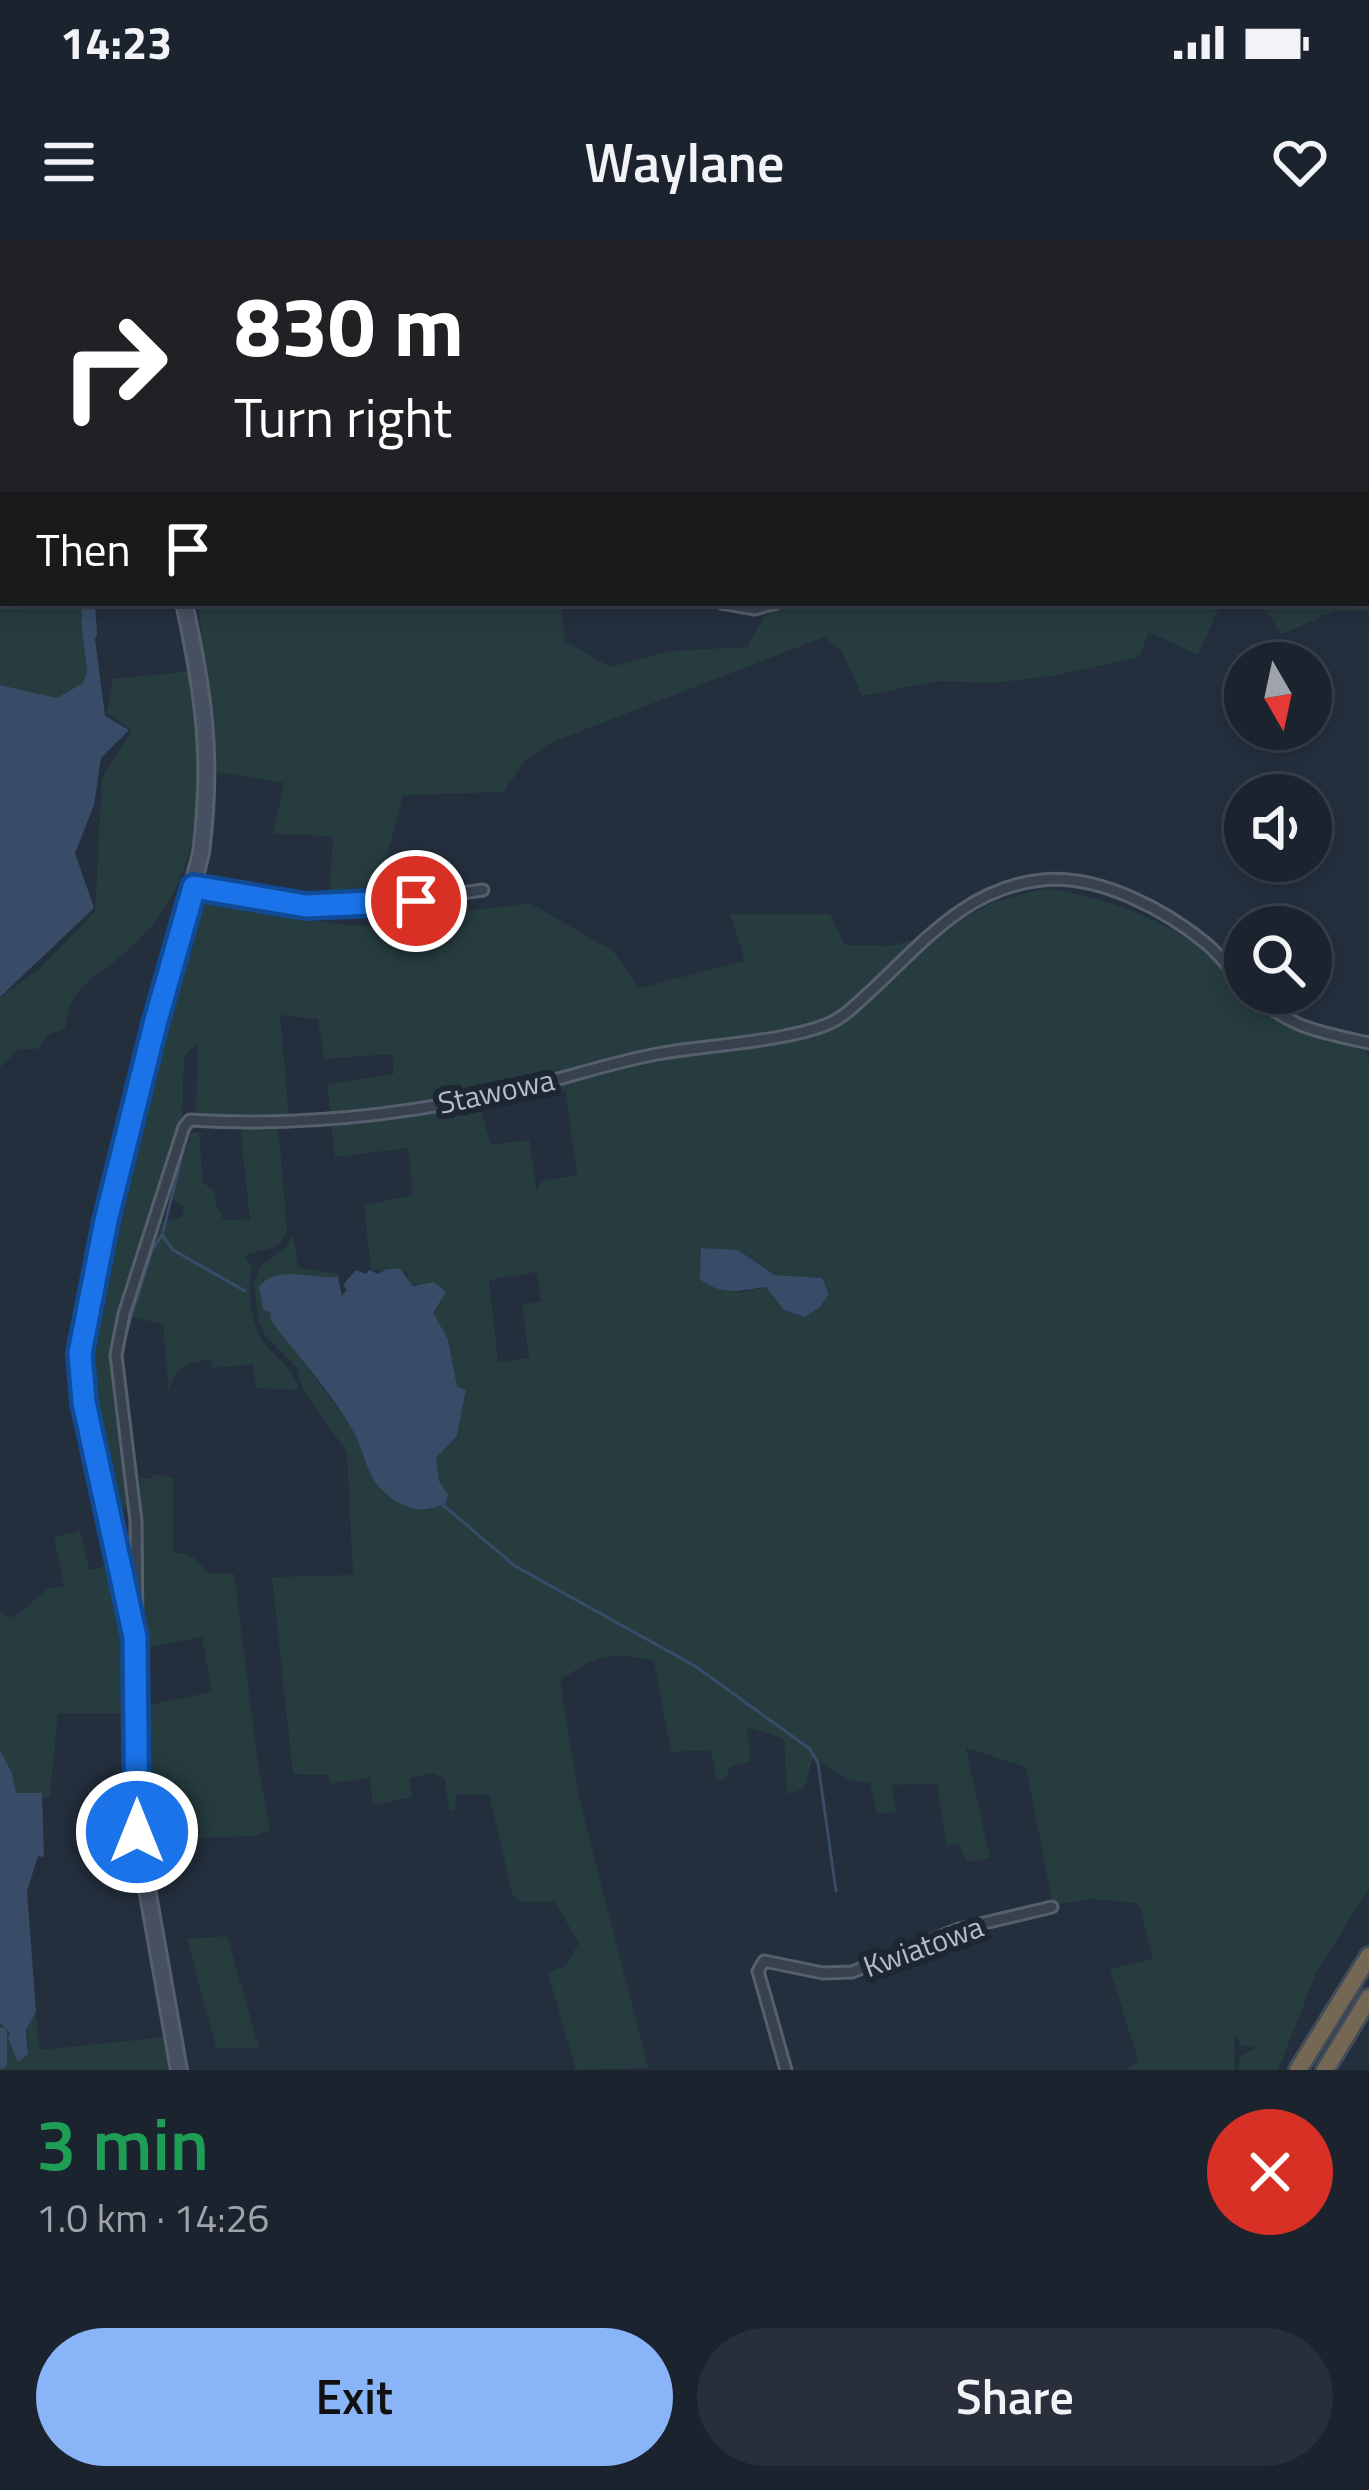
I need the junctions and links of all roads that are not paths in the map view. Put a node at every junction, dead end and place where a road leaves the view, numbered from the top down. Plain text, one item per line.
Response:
1 (185, 606) edge
2 (194, 887) junction
3 (483, 890) dead end
4 (1224, 962) edge
5 (1279, 1014) edge
6 (1369, 1043) edge
7 (134, 1511) junction
8 (110, 1520) junction
9 (135, 1637) junction
10 (1052, 1907) dead end
11 (1369, 1956) edge
12 (1369, 1998) edge
13 (179, 2070) edge
14 (786, 2070) edge
15 (1298, 2070) edge
16 (1325, 2070) edge

1 - 2 street
2 - 3 street
2 - 8 street
4 - 7 street, Stawowa
5 - 6 street
7 - 8 street
7 - 9 street, Stawowa
8 - 9 street
9 - 13 street
10 - 14 street, Kwiatowa
11 - 15 highway
12 - 16 highway

